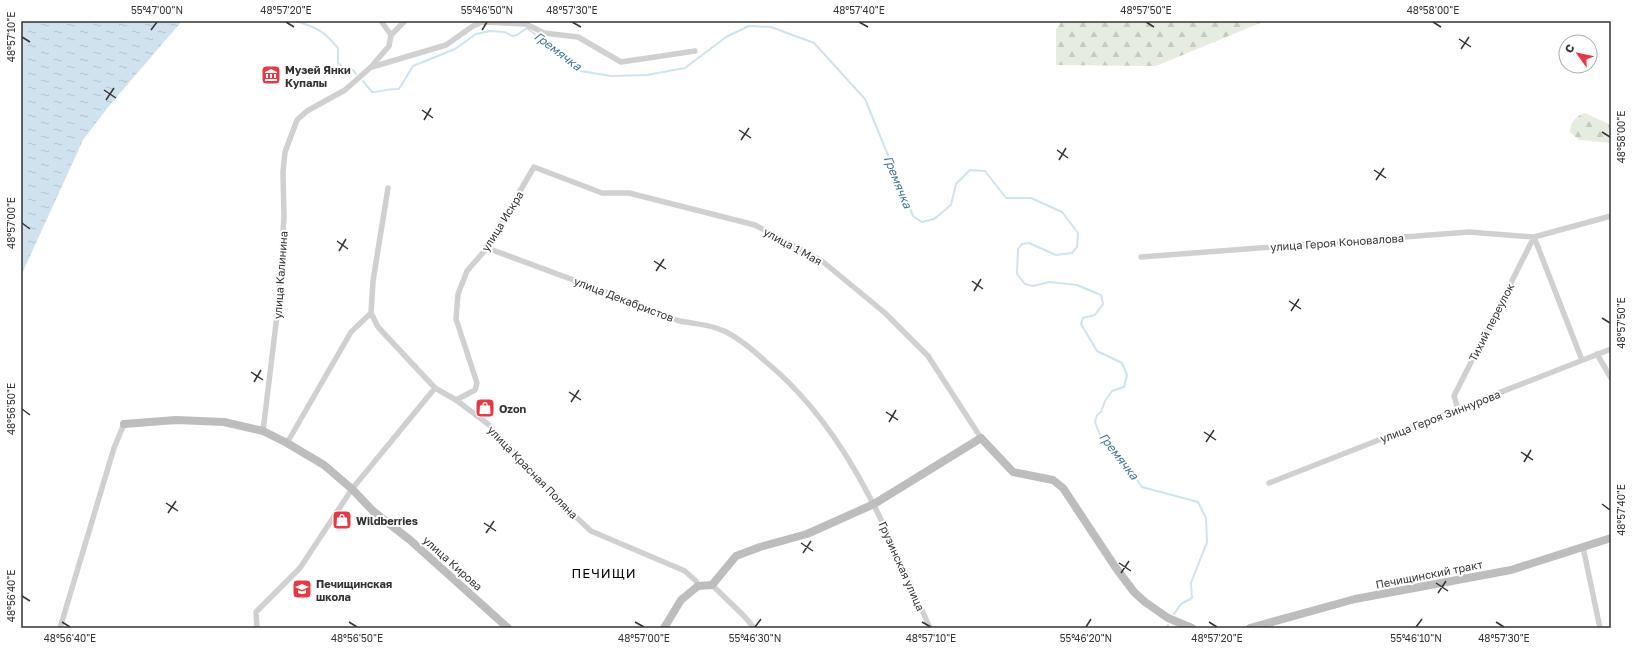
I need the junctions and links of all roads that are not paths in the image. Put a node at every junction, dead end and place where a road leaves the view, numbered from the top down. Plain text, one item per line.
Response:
1 (381, 21) edge
2 (405, 21) edge
3 (391, 35) junction
4 (695, 51) dead end
5 (371, 68) junction
6 (534, 167) joint
7 (388, 188) dead end
8 (1611, 216) edge
9 (1534, 237) junction
10 (487, 248) junction
11 (1141, 257) dead end
12 (371, 313) junction
13 (1611, 349) edge
14 (1598, 354) junction
15 (1582, 360) junction
16 (1611, 378) edge
17 (435, 388) junction
18 (456, 400) junction
19 (1458, 409) junction
20 (124, 424) joint
21 (263, 431) junction
22 (981, 438) junction
23 (287, 443) junction
24 (1269, 483) dead end
25 (352, 489) junction
26 (874, 504) junction
27 (1611, 538) edge
28 (1582, 547) junction
29 (712, 585) junction
30 (698, 586) junction
31 (60, 628) edge
32 (257, 628) edge
33 (508, 628) edge
34 (664, 628) edge
35 (754, 628) edge
36 (930, 628) edge
37 (1192, 628) edge
38 (1250, 628) edge
39 (1600, 628) edge

1 - 3 street
2 - 3 street
3 - 5 street
4 - 5 street
5 - 21 street, улица Калинина
6 - 10 street, улица Искра
6 - 22 street, улица 1 Мая
7 - 12 street
8 - 9 street, улица Героя Коновалова
9 - 11 street, улица Героя Коновалова
9 - 15 street
9 - 19 street, Тихий переулок
10 - 18 street, улица Искра
10 - 26 street, улица Декабристов
12 - 17 street, улица Красная Поляна
12 - 23 street
13 - 14 street, улица Героя Зиннурова
14 - 15 street, улица Героя Зиннурова
14 - 16 street
15 - 19 street, улица Героя Зиннурова
17 - 18 street, улица Красная Поляна
17 - 25 street
18 - 30 street, улица Красная Поляна
19 - 24 street, улица Героя Зиннурова
20 - 21 street, улица Кирова
20 - 31 street
21 - 23 street, улица Кирова
22 - 26 street
22 - 37 street
23 - 25 street, улица Кирова
25 - 32 street
25 - 33 street, улица Кирова
26 - 29 street
26 - 36 street, Грузинская улица
27 - 28 street, Печищинский тракт
28 - 38 street, Печищинский тракт
28 - 39 street
29 - 30 street
29 - 35 street
30 - 34 street

